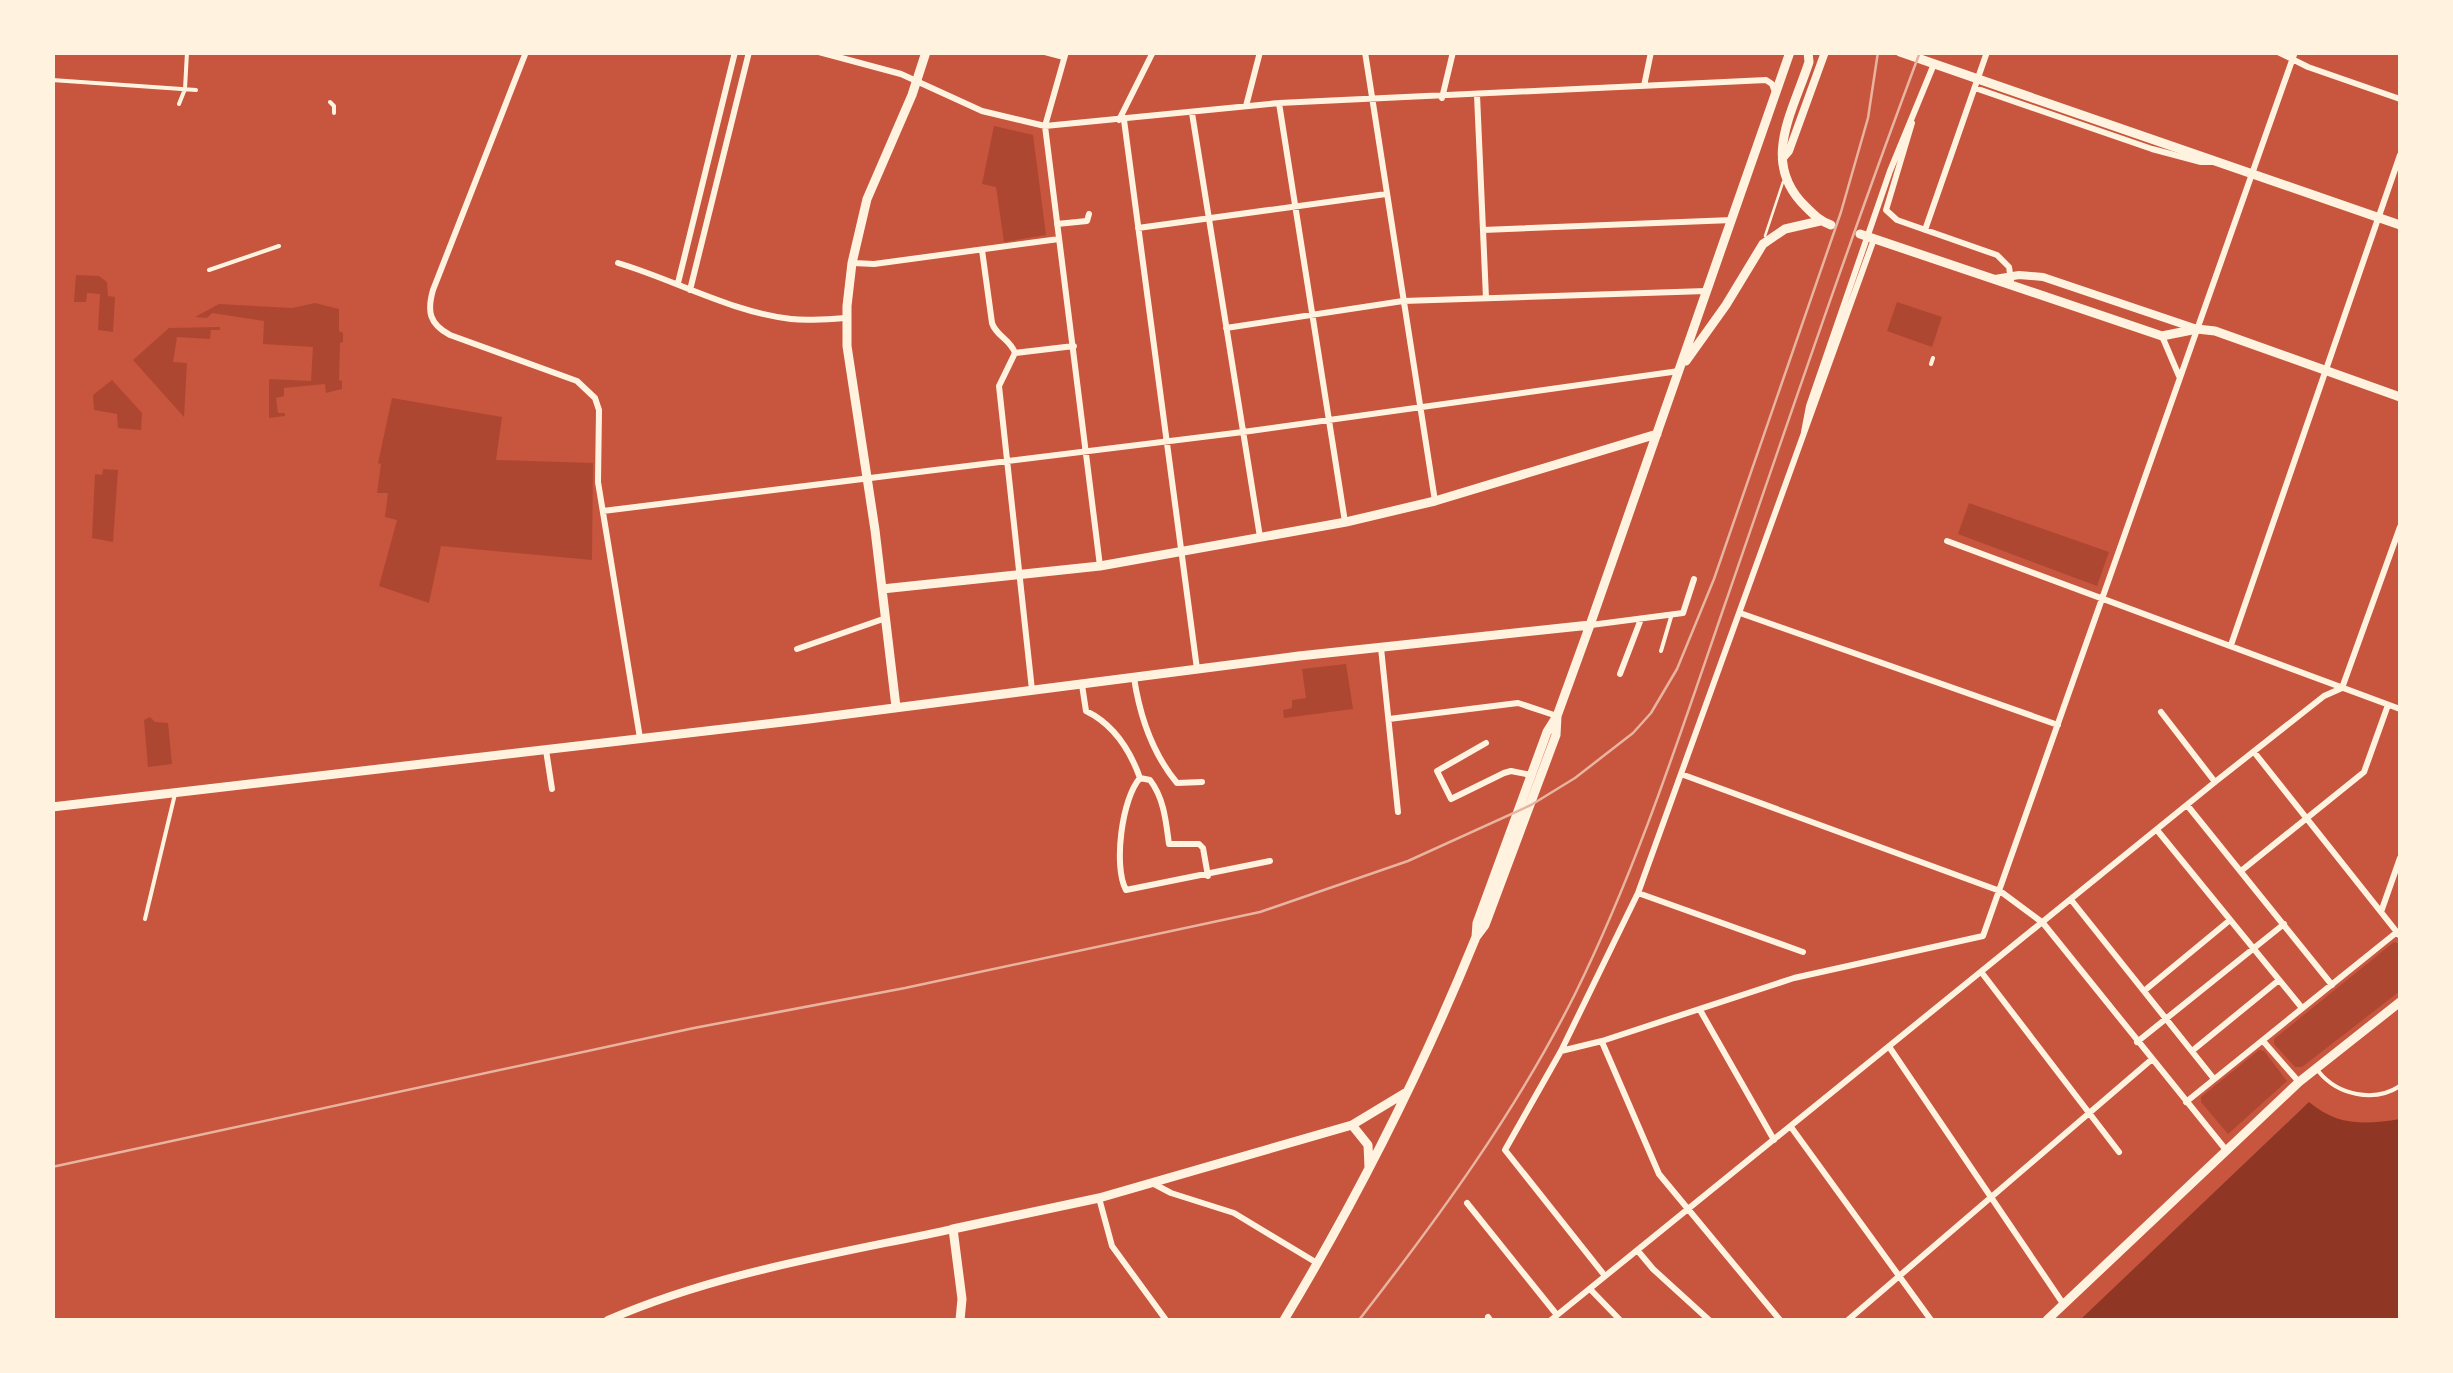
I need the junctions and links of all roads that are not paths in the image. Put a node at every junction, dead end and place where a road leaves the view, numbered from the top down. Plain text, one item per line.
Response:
1 (187, 52) edge
2 (526, 52) edge
3 (735, 52) edge
4 (749, 52) edge
5 (819, 52) edge
6 (926, 52) edge
7 (1045, 52) edge
8 (1153, 52) edge
9 (1260, 52) edge
10 (1365, 52) edge
11 (1454, 52) edge
12 (1651, 52) edge
13 (1790, 52) edge
14 (1808, 52) edge
15 (1900, 52) edge
16 (1987, 52) edge
17 (2278, 52) edge
18 (1825, 53) edge
19 (1065, 55) edge
20 (2294, 56) edge
21 (1978, 79) junction
22 (52, 80) edge
23 (914, 80) junction
24 (727, 82) junction
25 (741, 85) junction
26 (1644, 86) junction
27 (1975, 88) junction
28 (185, 89) junction
29 (196, 90) dead end
30 (1477, 95) junction
31 (1442, 98) junction
32 (1775, 98) junction
33 (2400, 99) edge
34 (1372, 101) junction
35 (330, 102) dead end
36 (178, 104) dead end
37 (1279, 104) junction
38 (1246, 106) junction
39 (1192, 112) junction
40 (334, 113) dead end
41 (1913, 117) junction
42 (1121, 120) junction
43 (1046, 126) junction
44 (2400, 155) edge
45 (1782, 159) junction
46 (2218, 161) junction
47 (2251, 173) junction
48 (1784, 180) junction
49 (1386, 194) junction
50 (1296, 206) junction
51 (1089, 214) dead end
52 (1209, 218) junction
53 (2379, 218) junction
54 (1732, 220) junction
55 (1820, 221) junction
56 (1057, 224) junction
57 (1832, 224) dead end
58 (2400, 225) edge
59 (1138, 228) junction
60 (1483, 230) junction
61 (1926, 230) junction
62 (1860, 234) dead end
63 (1059, 239) junction
64 (1874, 239) junction
65 (1763, 244) junction
66 (279, 246) dead end
67 (982, 250) junction
68 (618, 262) dead end
69 (852, 263) junction
70 (208, 270) dead end
71 (2043, 277) junction
72 (2011, 282) junction
73 (678, 283) junction
74 (690, 290) junction
75 (1707, 290) junction
76 (2036, 295) junction
77 (1486, 298) junction
78 (1403, 300) junction
79 (1314, 315) junction
80 (846, 318) junction
81 (1226, 328) junction
82 (2197, 328) junction
83 (2162, 336) junction
84 (1074, 346) junction
85 (1015, 353) junction
86 (2325, 370) junction
87 (1679, 371) junction
88 (2179, 378) junction
89 (2400, 397) edge
90 (1420, 408) junction
91 (1330, 421) junction
92 (1243, 432) junction
93 (1657, 434) junction
94 (1804, 435) junction
95 (1164, 440) junction
96 (1086, 451) junction
97 (1008, 460) junction
98 (867, 478) junction
99 (1435, 501) junction
100 (603, 511) junction
101 (1346, 522) junction
102 (2400, 527) edge
103 (1260, 538) junction
104 (1947, 541) dead end
105 (1180, 553) junction
106 (1100, 566) junction
107 (1018, 573) junction
108 (1694, 582) dead end
109 (882, 589) junction
110 (2102, 598) junction
111 (1740, 613) junction
112 (1671, 615) junction
113 (886, 618) junction
114 (1641, 618) junction
115 (1590, 625) junction
116 (2231, 645) junction
117 (1381, 648) junction
118 (797, 650) dead end
119 (1661, 650) dead end
120 (1198, 670) junction
121 (1620, 674) dead end
122 (1134, 678) junction
123 (1082, 685) junction
124 (2342, 688) junction
125 (1032, 690) junction
126 (2388, 704) junction
127 (896, 706) junction
128 (2400, 709) edge
129 (2160, 712) dead end
130 (1557, 716) junction
131 (1390, 718) junction
132 (2058, 725) junction
133 (640, 739) junction
134 (1486, 743) dead end
135 (546, 750) junction
136 (2254, 752) junction
137 (1681, 774) junction
138 (1532, 775) junction
139 (1140, 778) junction
140 (1202, 782) dead end
141 (2216, 782) junction
142 (552, 788) dead end
143 (176, 794) junction
144 (2187, 805) junction
145 (52, 807) edge
146 (1398, 812) dead end
147 (2307, 818) junction
148 (2158, 830) junction
149 (1270, 862) dead end
150 (2400, 863) edge
151 (2241, 871) junction
152 (1208, 876) junction
153 (2000, 891) junction
154 (1638, 893) junction
155 (2072, 901) junction
156 (2381, 912) junction
157 (145, 919) dead end
158 (2230, 920) junction
159 (2043, 923) junction
160 (2284, 924) junction
161 (2399, 934) edge
162 (1476, 938) junction
163 (2254, 948) junction
164 (1803, 952) dead end
165 (1982, 973) junction
166 (2279, 980) junction
167 (2332, 984) junction
168 (2144, 991) junction
169 (2400, 1002) edge
170 (2302, 1008) junction
171 (1700, 1010) junction
172 (2166, 1019) junction
173 (2263, 1041) junction
174 (1602, 1042) junction
175 (2137, 1042) junction
176 (1890, 1048) junction
177 (1560, 1051) junction
178 (2192, 1051) junction
179 (2151, 1060) junction
180 (2316, 1068) junction
181 (2214, 1079) junction
182 (2299, 1082) junction
183 (2400, 1086) edge
184 (1410, 1089) junction
185 (2186, 1102) junction
186 (2091, 1112) junction
187 (1365, 1118) junction
188 (1791, 1126) junction
189 (1356, 1128) junction
190 (1388, 1134) junction
191 (1774, 1140) junction
192 (2226, 1150) junction
193 (2120, 1152) dead end
194 (1369, 1172) junction
195 (1154, 1184) junction
196 (1100, 1198) junction
197 (1989, 1198) junction
198 (1467, 1203) dead end
199 (1688, 1212) junction
200 (953, 1228) junction
201 (1638, 1250) junction
202 (1318, 1264) junction
203 (1605, 1276) junction
204 (1899, 1276) junction
205 (1590, 1289) junction
206 (2064, 1305) junction
207 (1554, 1318) edge
208 (608, 1320) edge
209 (960, 1320) edge
210 (1166, 1320) edge
211 (1284, 1320) edge
212 (1620, 1320) edge
213 (1709, 1320) edge
214 (1780, 1320) edge
215 (1848, 1320) edge
216 (1931, 1320) edge
217 (2047, 1320) edge

1 - 28 street
2 - 100 street
3 - 24 street
4 - 25 street
5 - 23 street
6 - 23 main road
7 - 19 street
8 - 42 street
9 - 38 street
10 - 34 street
11 - 31 street
12 - 26 street
13 - 32 main road
14 - 45 main road
15 - 46 main road
16 - 21 street
17 - 20 street
18 - 45 street
19 - 43 street
20 - 33 street
20 - 47 street
21 - 27 street
21 - 41 street
22 - 28 street
23 - 43 street
23 - 69 main road
24 - 25 street
24 - 73 street
25 - 74 street
26 - 30 street
26 - 32 street
27 - 46 street
27 - 61 street
28 - 29 street
28 - 36 street
30 - 31 street
30 - 60 street
31 - 34 street
32 - 54 main road
34 - 37 street
34 - 49 street
35 - 40 street
37 - 38 street
37 - 50 street
38 - 39 street
39 - 42 street
39 - 52 street
41 - 61 street
41 - 94 street
42 - 43 street
42 - 59 street
43 - 56 street
44 - 53 street
45 - 48 main road
46 - 47 main road
47 - 53 main road
47 - 82 street
48 - 55 main road
48 - 65 lane
49 - 50 street
49 - 78 street
50 - 52 street
50 - 79 street
51 - 56 street
52 - 59 street
52 - 81 street
53 - 58 main road
53 - 86 street
54 - 60 street
54 - 75 main road
55 - 57 main road
55 - 65 main road
56 - 63 street
59 - 95 street
60 - 77 street
61 - 72 street
62 - 64 main road
63 - 67 street
63 - 84 street
64 - 72 main road
64 - 94 street
65 - 87 main road
66 - 70 street
67 - 69 street
67 - 85 street
68 - 73 street
69 - 80 main road
71 - 72 street
71 - 76 street
71 - 82 street
72 - 76 main road
73 - 74 street
74 - 80 street
75 - 77 street
75 - 87 main road
76 - 83 main road
77 - 78 street
78 - 79 street
78 - 90 street
79 - 81 street
79 - 91 street
80 - 98 main road
81 - 92 street
82 - 83 main road
82 - 86 main road
82 - 88 street
83 - 88 street
84 - 85 street
84 - 96 street
85 - 97 street
86 - 89 main road
86 - 116 street
87 - 90 street
87 - 93 main road
88 - 110 street
90 - 91 street
90 - 99 street
91 - 92 street
91 - 101 street
92 - 95 street
92 - 103 street
93 - 99 main road
93 - 115 main road
94 - 111 street
95 - 96 street
95 - 105 street
96 - 97 street
96 - 106 street
97 - 98 street
97 - 107 street
98 - 100 street
98 - 109 main road
99 - 101 main road
100 - 133 street
101 - 103 main road
102 - 124 street
103 - 105 main road
104 - 110 street
105 - 106 main road
105 - 120 street
106 - 107 main road
107 - 109 main road
107 - 125 street
108 - 112 street
109 - 113 main road
110 - 116 street
110 - 132 street
111 - 132 street
111 - 137 street
112 - 114 street
112 - 119 street
113 - 118 street
113 - 127 main road
114 - 115 street
114 - 121 street
115 - 117 main road
115 - 130 main road
116 - 124 street
117 - 120 main road
117 - 131 street
120 - 122 main road
122 - 123 main road
122 - 140 street
123 - 125 main road
123 - 139 street
124 - 126 street
124 - 136 street
125 - 127 main road
126 - 128 street
126 - 147 street
127 - 133 main road
129 - 141 street
130 - 131 street
130 - 138 main road
130 - 162 main road
131 - 146 street
132 - 153 street
133 - 135 main road
134 - 138 street
135 - 142 street
135 - 143 main road
136 - 141 street
136 - 147 street
137 - 153 street
137 - 154 street
138 - 162 main road
139 - 152 street
139 - 152 street
141 - 144 street
143 - 145 main road
143 - 157 street
144 - 148 street
144 - 151 street
147 - 151 street
147 - 156 street
148 - 155 street
148 - 158 street
149 - 152 street
150 - 156 street
151 - 160 street
153 - 159 street
153 - 171 street
154 - 164 street
154 - 177 street
155 - 159 street
155 - 168 street
156 - 161 street
158 - 163 street
158 - 168 street
159 - 165 street
159 - 175 street
160 - 163 street
160 - 167 street
161 - 167 street
162 - 184 main road
163 - 166 street
163 - 172 street
165 - 176 street
165 - 186 street
166 - 170 street
166 - 178 street
167 - 170 street
168 - 172 street
169 - 180 main road
170 - 173 street
171 - 174 street
171 - 191 street
172 - 175 street
172 - 178 street
173 - 181 street
173 - 182 street
174 - 177 street
174 - 199 street
175 - 179 street
176 - 188 street
176 - 197 street
177 - 203 street
178 - 181 street
179 - 185 street
179 - 186 street
180 - 182 main road
180 - 183 street
181 - 185 street
182 - 192 main road
184 - 187 main road
184 - 190 main road
185 - 192 street
186 - 193 street
186 - 197 street
187 - 189 main road
187 - 190 main road
188 - 191 street
188 - 204 street
189 - 190 main road
189 - 194 main road
189 - 195 main road
190 - 194 main road
191 - 199 street
192 - 206 main road
194 - 202 main road
195 - 196 main road
195 - 202 street
196 - 200 main road
196 - 210 street
197 - 204 street
197 - 206 street
198 - 207 street
199 - 201 street
199 - 214 street
200 - 208 street
200 - 209 main road
201 - 203 street
201 - 213 street
202 - 211 main road
203 - 205 street
204 - 215 street
204 - 216 street
205 - 207 street
205 - 212 street
206 - 217 main road

